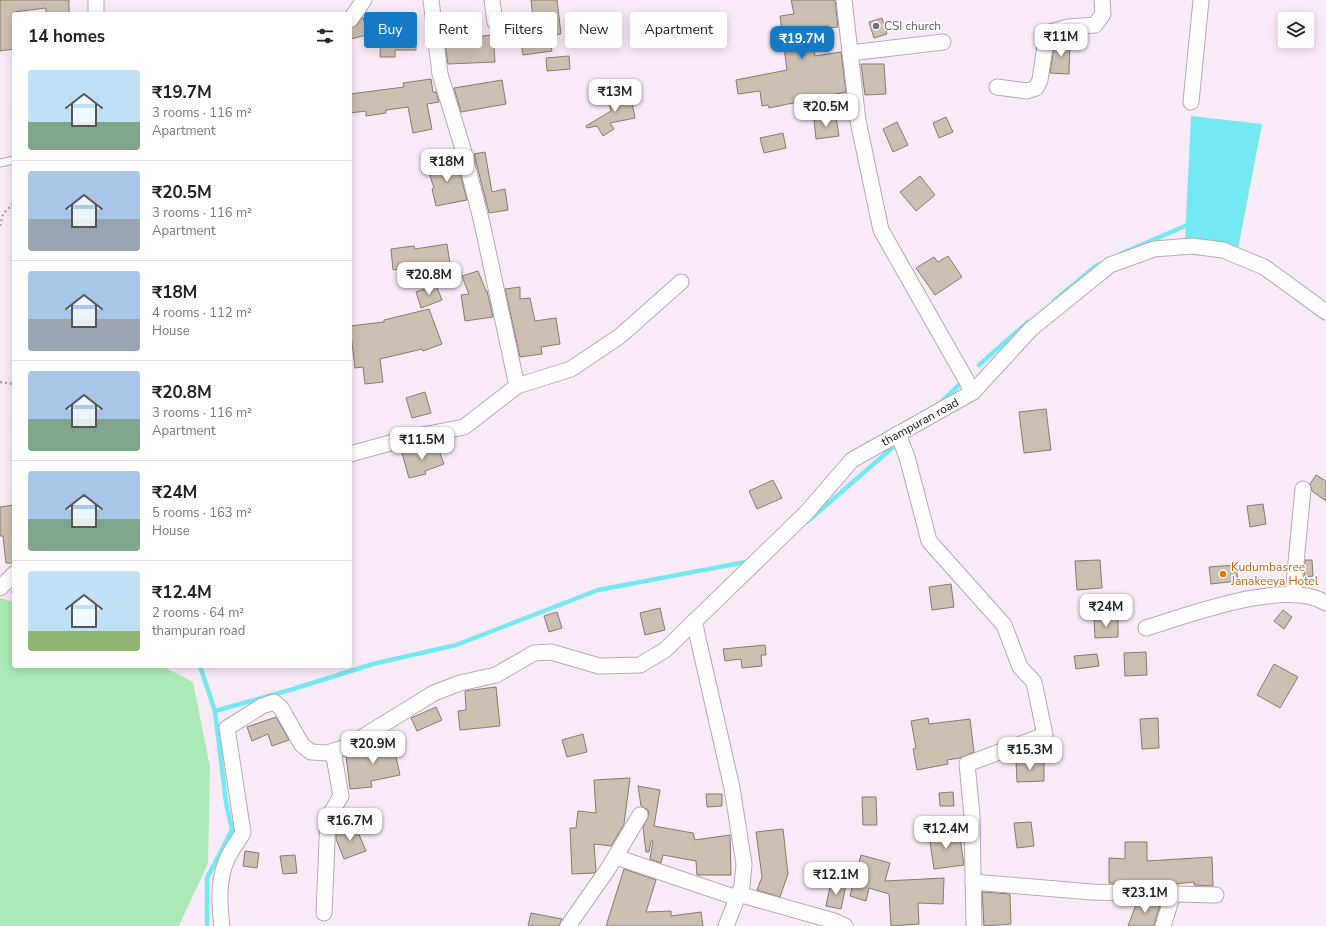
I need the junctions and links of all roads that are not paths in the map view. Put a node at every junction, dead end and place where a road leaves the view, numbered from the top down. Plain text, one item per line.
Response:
1 (96, 0) edge
2 (364, 0) edge
3 (431, 0) edge
4 (492, 0) edge
5 (844, 0) edge
6 (1102, 0) edge
7 (1201, 0) edge
8 (96, 12) edge
9 (494, 12) edge
10 (352, 17) edge
11 (943, 42) dead end
12 (850, 53) junction
13 (997, 87) dead end
14 (1191, 102) dead end
15 (12, 160) edge
16 (0, 163) edge
17 (681, 282) dead end
18 (1326, 312) edge
19 (516, 386) junction
20 (973, 392) junction
21 (899, 435) junction
22 (352, 453) edge
23 (1303, 489) dead end
24 (8, 573) edge
25 (0, 588) edge
26 (1293, 594) junction
27 (1326, 603) edge
28 (694, 621) junction
29 (1146, 628) dead end
30 (333, 751) junction
31 (640, 816) dead end
32 (616, 857) junction
33 (973, 882) junction
34 (1173, 894) junction
35 (1216, 895) dead end
36 (738, 896) junction
37 (324, 913) dead end
38 (222, 926) edge
39 (568, 926) edge
40 (726, 926) edge
41 (845, 926) edge
42 (974, 926) edge
43 (1163, 926) edge

1 - 8 street
2 - 10 street
3 - 19 street
4 - 9 street
5 - 12 street
6 - 13 street
7 - 14 street
11 - 12 street
12 - 20 street
15 - 16 lane
17 - 19 street
18 - 20 street, thampuran road
19 - 22 street
20 - 21 street, thampuran road
21 - 28 street, thampuran road
21 - 33 street
23 - 26 street
24 - 25 street
26 - 27 street
26 - 29 street
28 - 30 street, thampuran road
28 - 36 street
30 - 37 street
30 - 38 street, thampuran road
31 - 32 street
32 - 36 street
32 - 39 street
33 - 34 street
33 - 42 street
34 - 35 street
34 - 43 street
36 - 40 street
36 - 41 street

